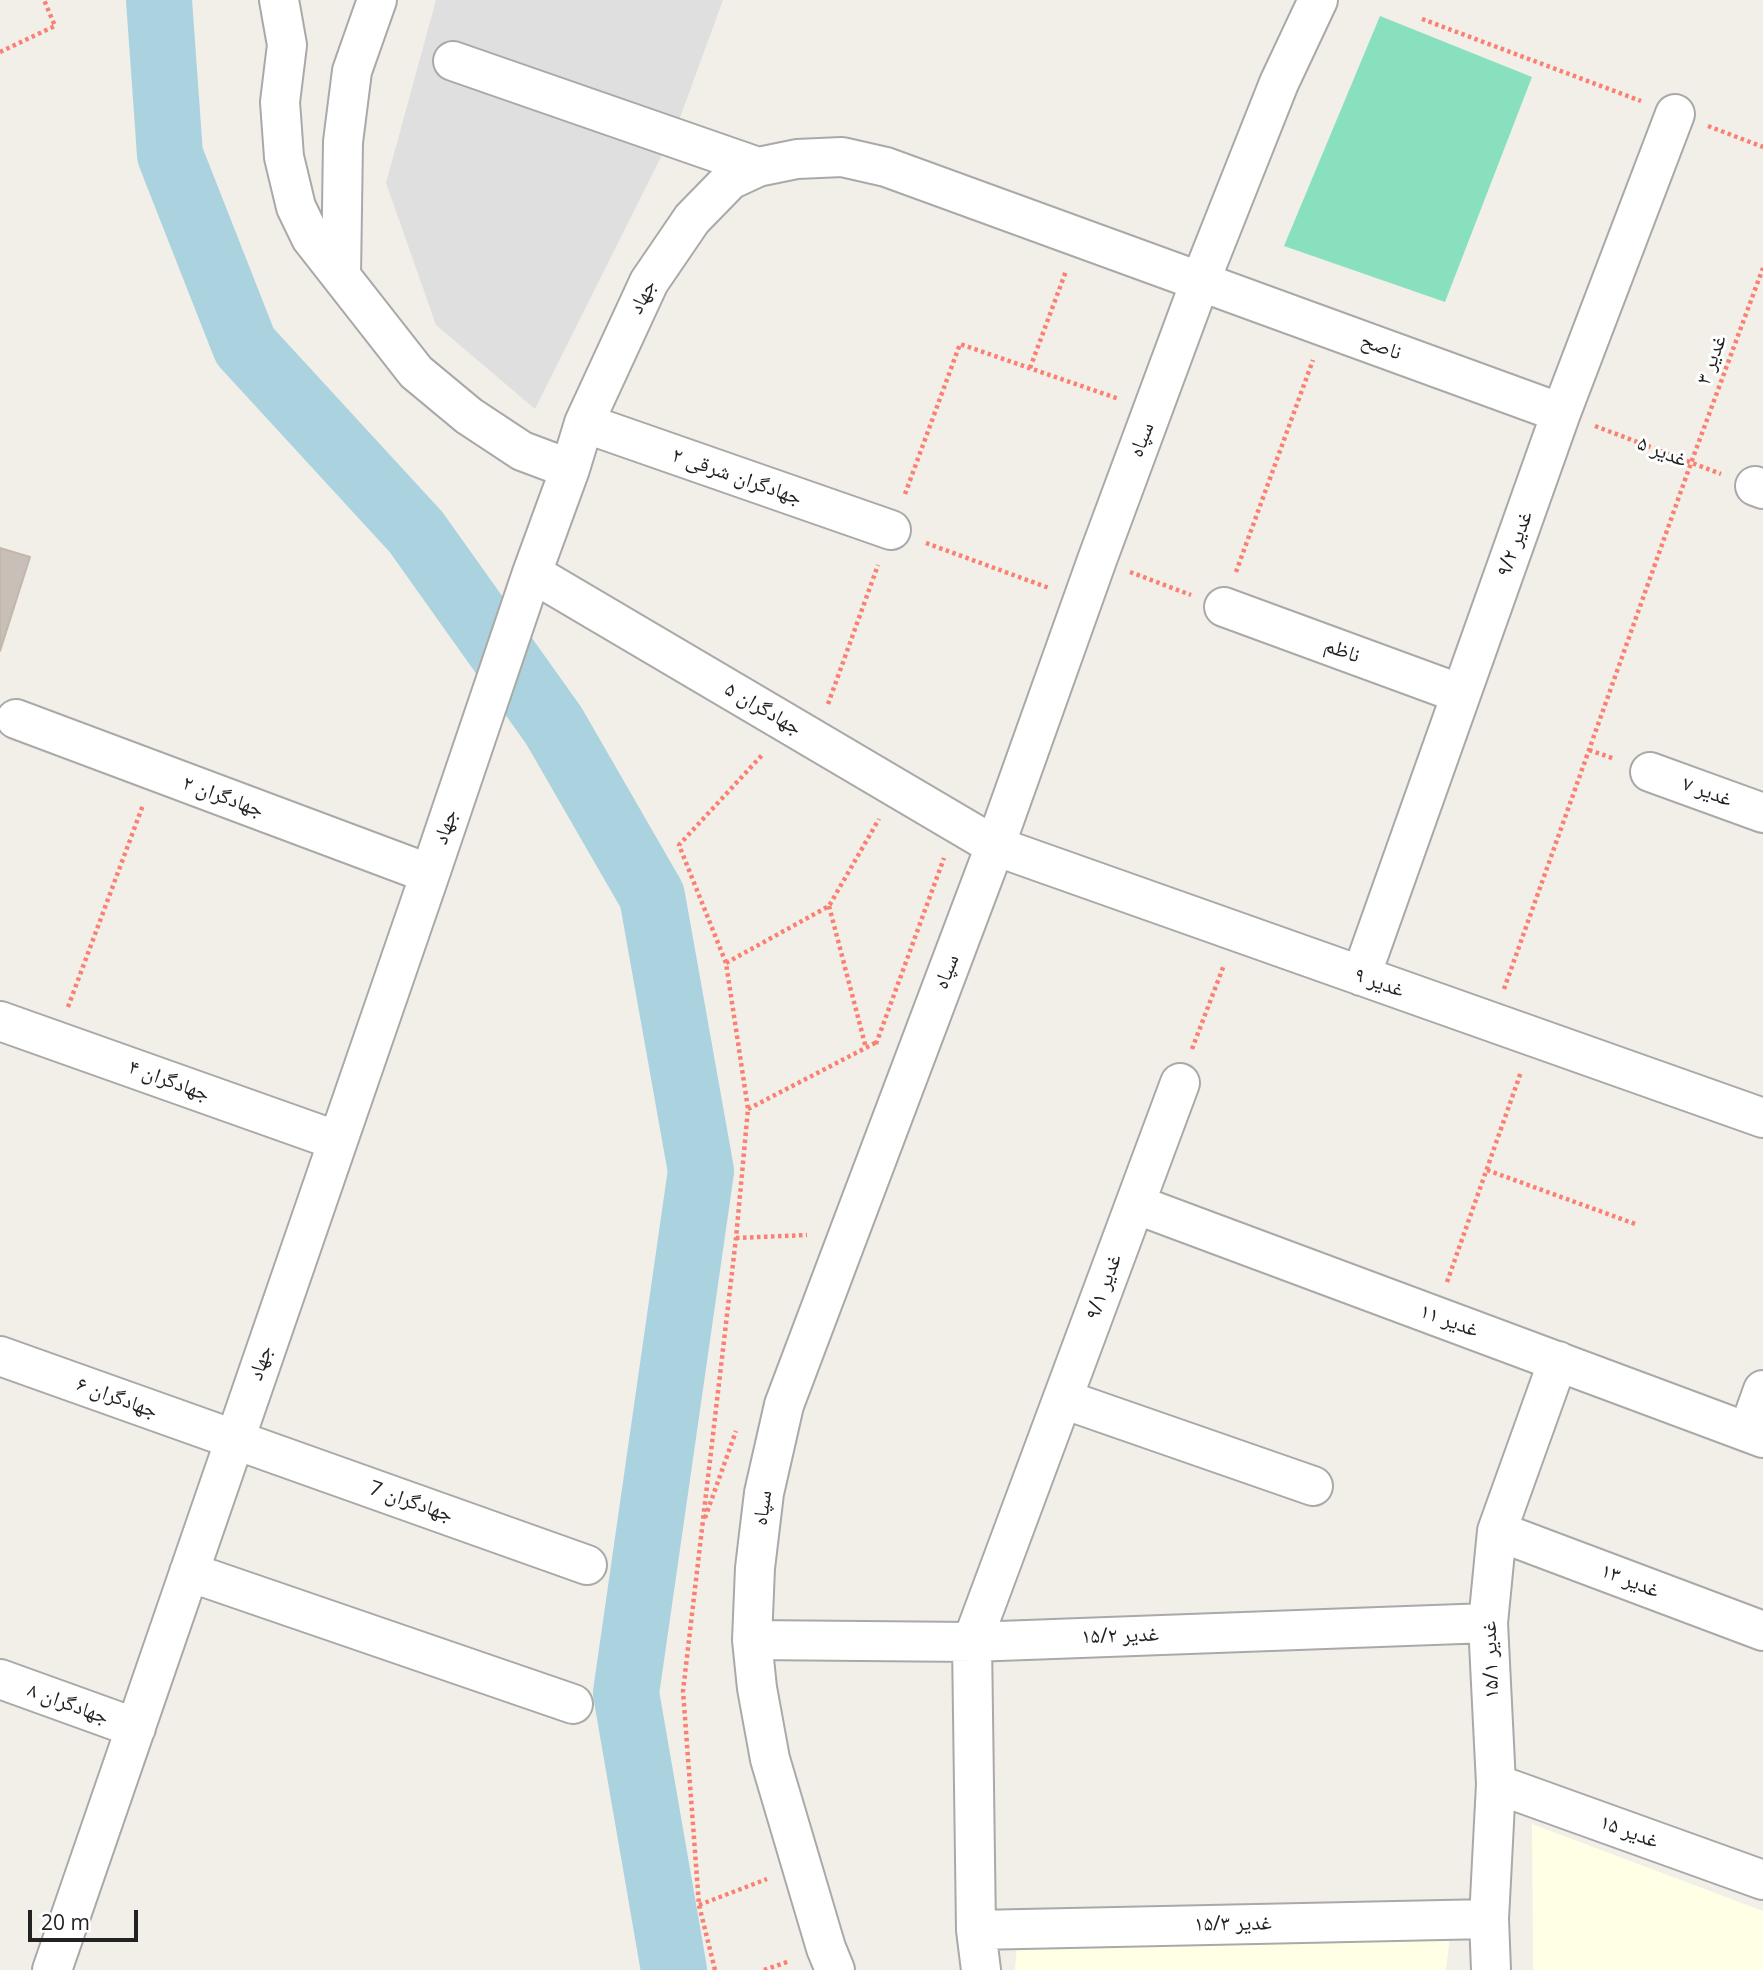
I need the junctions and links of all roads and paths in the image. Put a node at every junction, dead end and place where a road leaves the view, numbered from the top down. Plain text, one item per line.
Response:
1 (44, 0) edge
2 (279, 0) edge
3 (377, 0) edge
4 (1318, 0) edge
5 (1422, 19) dead end
6 (0, 52) edge
7 (453, 61) dead end
8 (1675, 114) junction
9 (1763, 147) edge
10 (758, 167) junction
11 (1079, 237) junction
12 (1763, 268) edge
13 (341, 276) junction
14 (1200, 282) junction
15 (1325, 327) junction
16 (1030, 368) junction
17 (1153, 410) junction
18 (1561, 413) junction
19 (584, 423) junction
20 (1691, 463) junction
21 (570, 469) junction
22 (1759, 488) edge
23 (891, 530) junction
24 (1097, 560) junction
25 (526, 588) junction
26 (1083, 600) junction
27 (1224, 607) junction
28 (1461, 694) junction
29 (16, 719) dead end
30 (802, 732) junction
31 (155, 771) junction
32 (1650, 772) dead end
33 (897, 788) junction
34 (1763, 813) edge
35 (948, 846) dead end
36 (995, 846) junction
37 (430, 874) junction
38 (829, 906) junction
39 (1236, 932) junction
40 (726, 963) junction
41 (1361, 976) junction
42 (0, 1021) edge
43 (1492, 1022) junction
44 (1534, 1037) junction
45 (56, 1040) junction
46 (877, 1042) junction
47 (866, 1048) junction
48 (872, 1055) dead end
49 (1180, 1083) joint
50 (748, 1109) junction
51 (1763, 1118) edge
52 (338, 1141) junction
53 (1487, 1170) junction
54 (1135, 1204) junction
55 (1638, 1225) dead end
56 (736, 1238) junction
57 (803, 1248) dead end
58 (1436, 1316) junction
59 (0, 1356) edge
60 (1558, 1361) junction
61 (1763, 1390) edge
62 (1063, 1398) junction
63 (739, 1424) dead end
64 (1755, 1435) edge
65 (234, 1440) junction
66 (1313, 1486) dead end
67 (702, 1525) junction
68 (1497, 1531) junction
69 (587, 1565) dead end
70 (190, 1572) junction
71 (1488, 1623) junction
72 (1763, 1631) edge
73 (752, 1640) junction
74 (972, 1642) junction
75 (0, 1679) edge
76 (573, 1704) dead end
77 (136, 1728) junction
78 (1496, 1784) junction
79 (801, 1866) junction
80 (1763, 1880) edge
81 (699, 1905) junction
82 (1489, 1919) junction
83 (976, 1930) junction
84 (52, 1970) edge
85 (715, 1970) edge
86 (835, 1970) edge
87 (981, 1970) edge
88 (1491, 1970) edge

1 - 6 path
2 - 13 street
3 - 13 street
4 - 14 street, سپاه
5 - 8 path
7 - 10 street
8 - 9 path
8 - 18 street, غدیر ۹/۲
10 - 11 street, جهاد
10 - 19 street, جهاد
11 - 14 street, جهاد
11 - 16 path
12 - 20 path, غدیر ۳
13 - 21 street
14 - 15 street, ناصح
14 - 17 street, سپاه
15 - 18 street, ناصح
15 - 27 path
16 - 17 path
16 - 23 path
17 - 24 street, سپاه
18 - 20 path, غدیر ۵
18 - 28 street, غدیر ۹/۲
19 - 21 street, جهاد
19 - 23 street, جهادگران شرقی ۲
20 - 22 path, غدیر ۵
20 - 43 path, غدیر ۳
21 - 25 street, جهاد
23 - 26 path
23 - 30 path
24 - 26 street, سپاه
24 - 27 path
25 - 30 street, جهادگران ۵
25 - 37 street, جهاد
26 - 36 street, سپاه
27 - 28 street, ناظم
28 - 41 street, غدیر ۹/۲
29 - 31 street, جهادگران ۲
30 - 33 street, جهادگران ۵
30 - 40 path
31 - 37 street, جهادگران ۲
31 - 45 path
32 - 34 street, غدیر ۷
33 - 36 street, جهادگران ۵
33 - 38 path
35 - 46 path
36 - 39 street, غدیر ۹
36 - 73 street, سپاه
37 - 52 street, جهاد
38 - 40 path
38 - 47 path
39 - 41 street, غدیر ۹
39 - 49 path
40 - 50 path
41 - 43 street, غدیر ۹
42 - 45 street, جهادگران ۴
43 - 44 street, غدیر ۹
44 - 51 street, غدیر ۹
44 - 53 path
45 - 52 street, جهادگران ۴
46 - 47 path
46 - 48 path
47 - 50 path
49 - 54 street, غدیر ۹/۱
50 - 56 path
52 - 65 street, جهاد
53 - 55 path
53 - 58 path
54 - 58 street, غدیر ۱۱
54 - 62 street, غدیر ۹/۱
56 - 57 path
56 - 67 path
58 - 60 street, غدیر ۱۱
59 - 65 street, جهادگران ۶
60 - 64 street, غدیر ۱۱
60 - 68 street, غدیر ۱۵/۱
61 - 64 street
62 - 66 street
62 - 74 street, غدیر ۹/۱
63 - 67 path
65 - 69 street, جهادگران 7
65 - 70 street, جهاد
67 - 81 path
68 - 71 street, غدیر ۱۵/۱
68 - 72 street, غدیر ۱۳
70 - 76 street
70 - 77 street, جهاد
71 - 74 street, غدیر ۱۵/۲
71 - 78 street, غدیر ۱۵/۱
73 - 74 street, غدیر ۱۵/۲
73 - 79 street, سپاه
74 - 83 street
75 - 77 street, جهادگران ۸
77 - 84 street, جهاد
78 - 80 street, غدیر ۱۵
78 - 82 street, غدیر ۱۵/۱
79 - 81 path
79 - 86 street, سپاه
81 - 85 path
82 - 83 street, غدیر ۱۵/۳
82 - 88 street, غدیر ۱۵/۱
83 - 87 street

